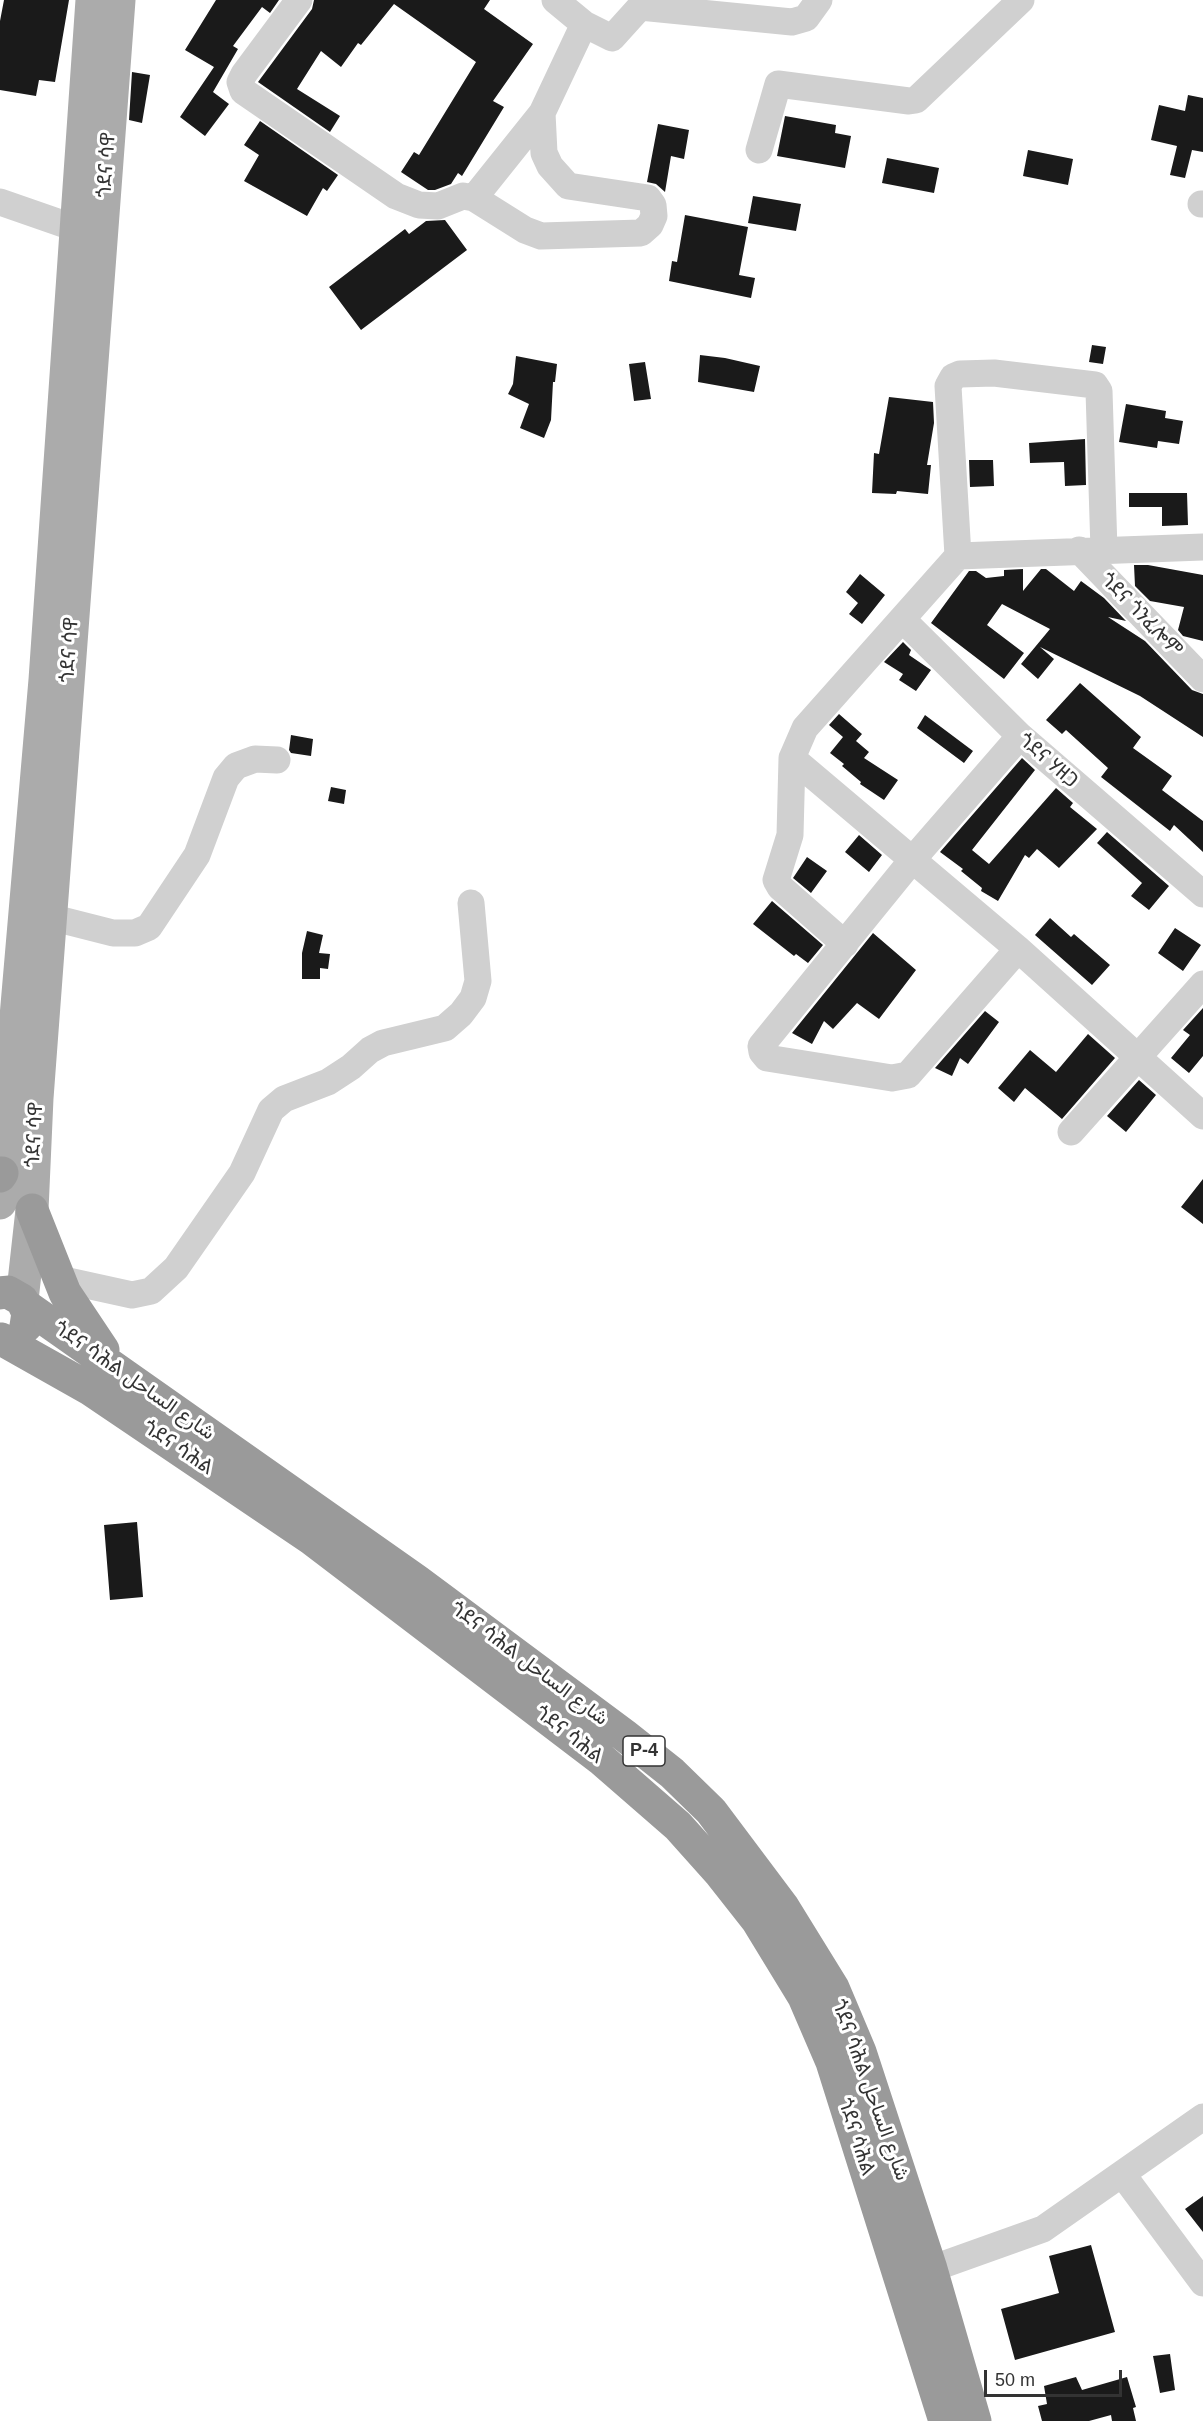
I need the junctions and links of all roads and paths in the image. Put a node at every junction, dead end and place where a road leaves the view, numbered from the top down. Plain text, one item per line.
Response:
1 (92, 0) edge
2 (119, 0) edge
3 (299, 0) edge
4 (555, 0) edge
5 (819, 0) edge
6 (1021, 0) edge
7 (642, 4) edge
8 (584, 24) junction
9 (542, 112) junction
10 (759, 150) dead end
11 (474, 198) junction
12 (0, 202) edge
13 (90, 233) junction
14 (1203, 547) edge
15 (1091, 550) junction
16 (958, 555) junction
17 (902, 619) junction
18 (1203, 679) edge
19 (1020, 736) junction
20 (792, 758) junction
21 (277, 760) dead end
22 (913, 859) junction
23 (1203, 894) edge
24 (471, 903) dead end
25 (50, 917) junction
26 (845, 944) junction
27 (1018, 949) junction
28 (1203, 984) edge
29 (1137, 1057) junction
30 (1203, 1116) edge
31 (1071, 1131) dead end
32 (1, 1169) edge
33 (32, 1210) junction
34 (59, 1279) junction
35 (16, 1299) edge
36 (0, 1339) edge
37 (116, 1369) junction
38 (149, 1410) junction
39 (370, 1565) junction
40 (1203, 2117) edge
41 (1123, 2175) junction
42 (931, 2269) junction
43 (1203, 2283) edge
44 (945, 2421) edge
45 (975, 2421) edge

1 - 13 main road, ጎደና ሳዋ
2 - 13 main road, ጎደና ሳዋ
3 - 11 street
4 - 8 street
5 - 7 street
6 - 10 street
7 - 8 street
8 - 9 street
9 - 11 street
9 - 11 street
12 - 13 street
13 - 25 main road, ጎደና ሳዋ
13 - 32 main road, ጎደና ሳዋ
14 - 15 street
15 - 16 street
15 - 16 street
15 - 18 street, ጎደና ጎንፈሎም
16 - 17 street
17 - 19 street, ጎደና ሃዘጋ
17 - 20 street
19 - 22 street
19 - 23 street, ጎደና ሃዘጋ
20 - 22 street
20 - 26 street
21 - 25 street
22 - 26 street
22 - 27 street
24 - 34 street
25 - 33 main road, ጎደና ሳዋ
26 - 27 street
27 - 29 street
28 - 29 street
29 - 30 street
29 - 31 street
33 - 34 highway
33 - 35 main road, ጎደና ሳዋ
34 - 37 highway
35 - 36 highway, ጎደና ሳሕል
35 - 37 highway, ጎደና ሳሕል شارع الساحل / P-4
36 - 38 highway, ጎደና ሳሕል / P-4
37 - 38 highway, ጎደና ሳሕል شارع الساحل / P-4
38 - 39 highway, ጎደና ሳሕል شارع الساحل / P-4
39 - 42 highway, ጎደና ሳሕል شارع الساحل / P-4
39 - 44 highway, ጎደና ሳሕል / P-4
40 - 41 street
41 - 42 street
41 - 43 street
42 - 45 highway, ጎደና ሳሕል شارع الساحل / P-4

